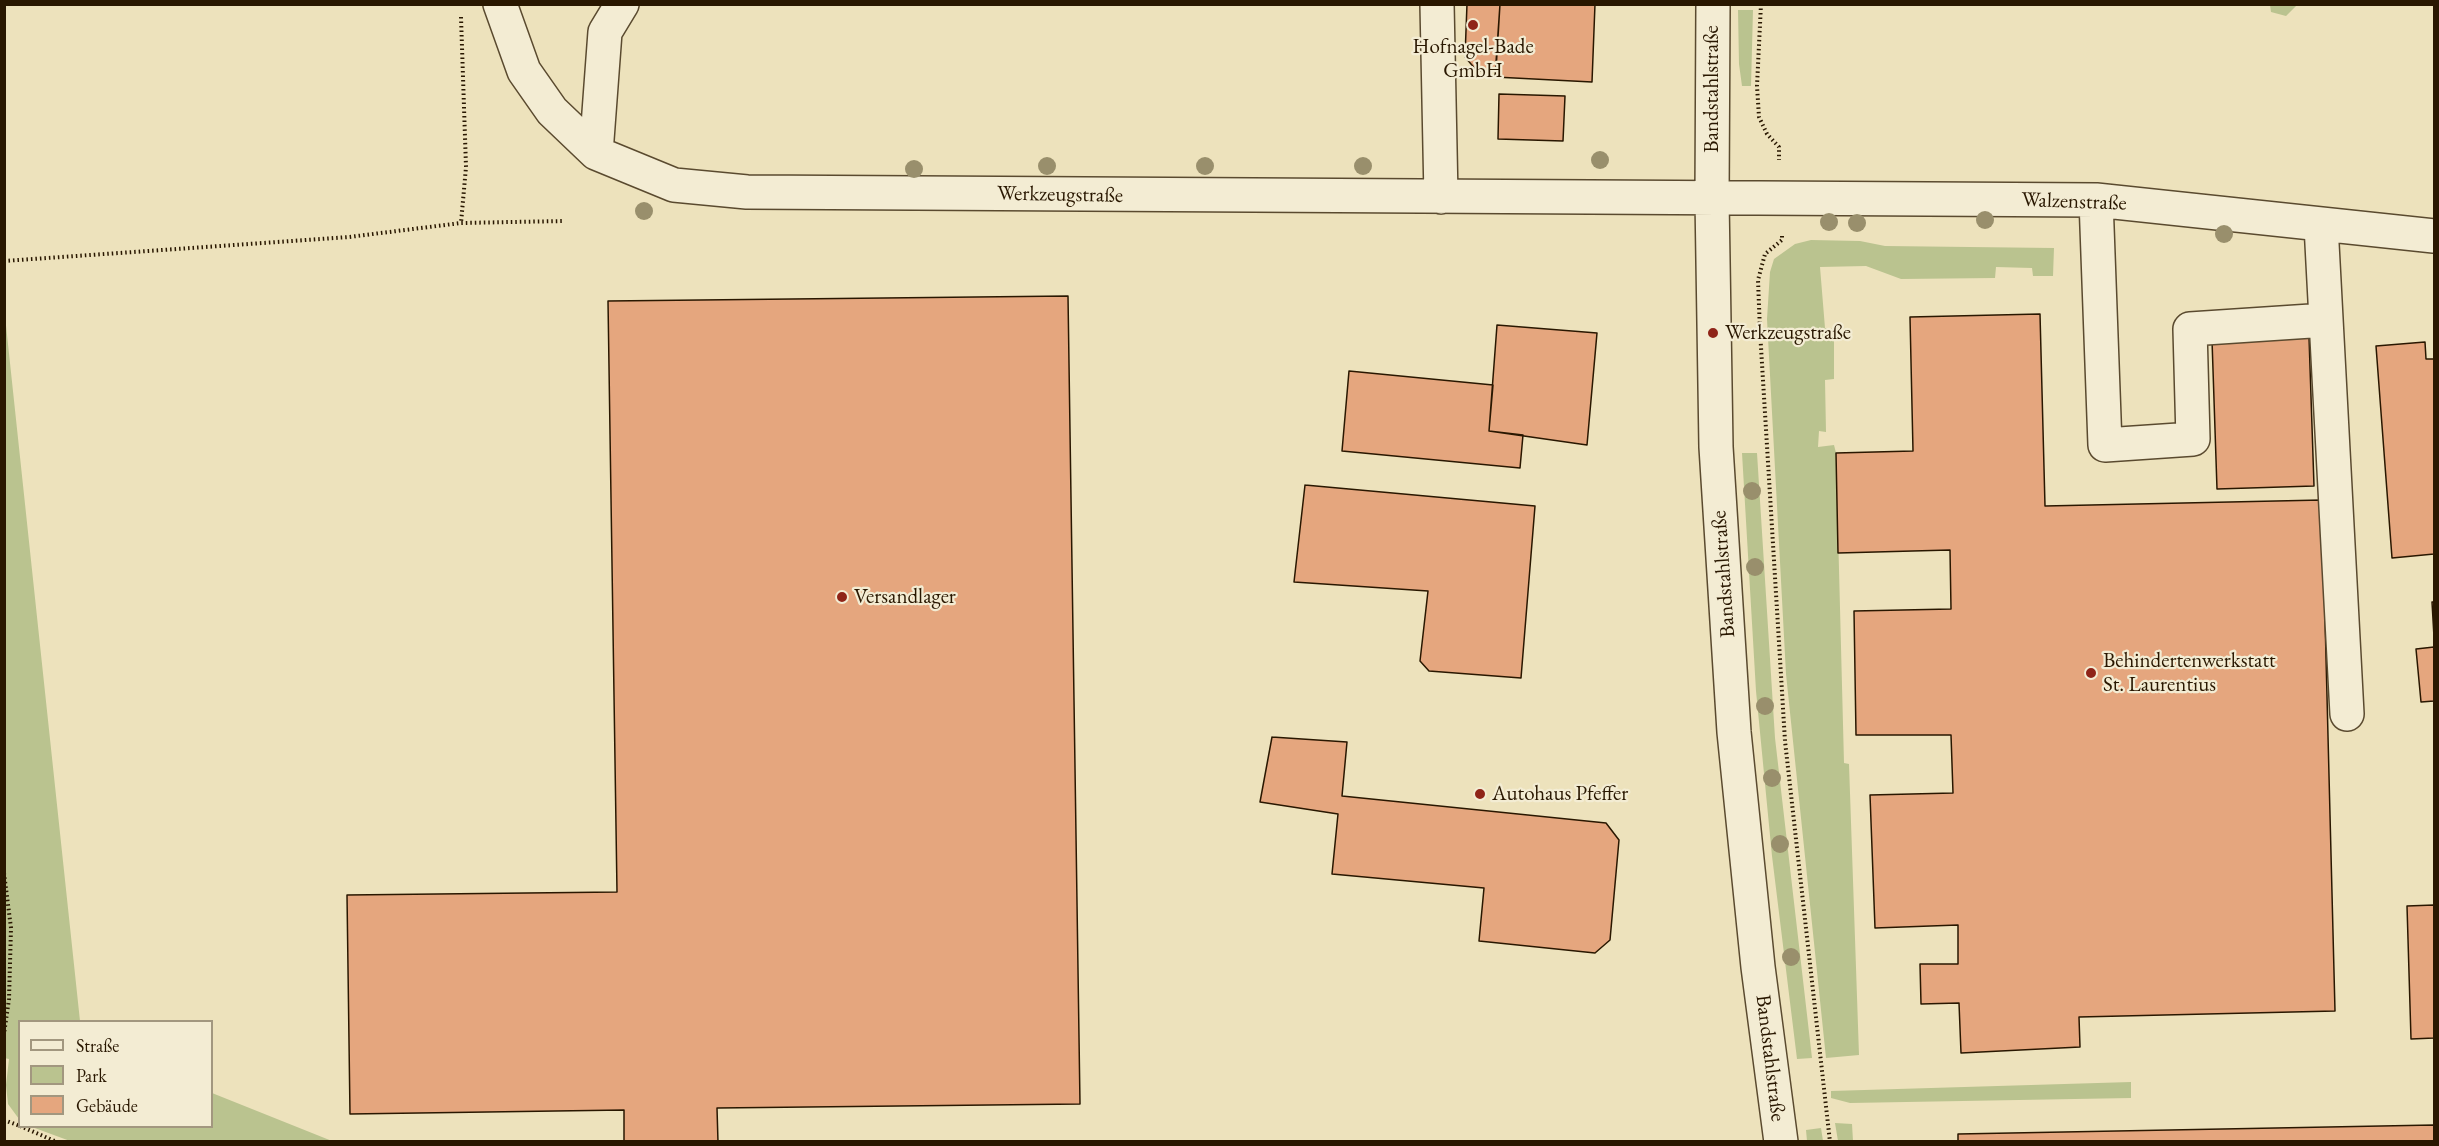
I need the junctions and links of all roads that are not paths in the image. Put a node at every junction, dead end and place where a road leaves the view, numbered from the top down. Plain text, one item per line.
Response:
1 (500, 4) edge
2 (621, 4) edge
3 (1437, 4) edge
4 (1713, 4) edge
5 (596, 153) junction
6 (1441, 197) junction
7 (1712, 199) junction
8 (2096, 200) junction
9 (2321, 225) junction
10 (2434, 236) edge
11 (2326, 320) junction
12 (2347, 714) dead end
13 (1781, 1142) edge

1 - 5 street, Werkzeugstraße
2 - 5 street
3 - 6 street
4 - 7 street, Bandstahlstraße
5 - 6 street, Werkzeugstraße
6 - 7 street, Werkzeugstraße
7 - 8 street, Walzenstraße
7 - 13 street, Bandstahlstraße
8 - 9 street, Walzenstraße
8 - 11 street
9 - 10 street, Walzenstraße
9 - 11 street
11 - 12 street

